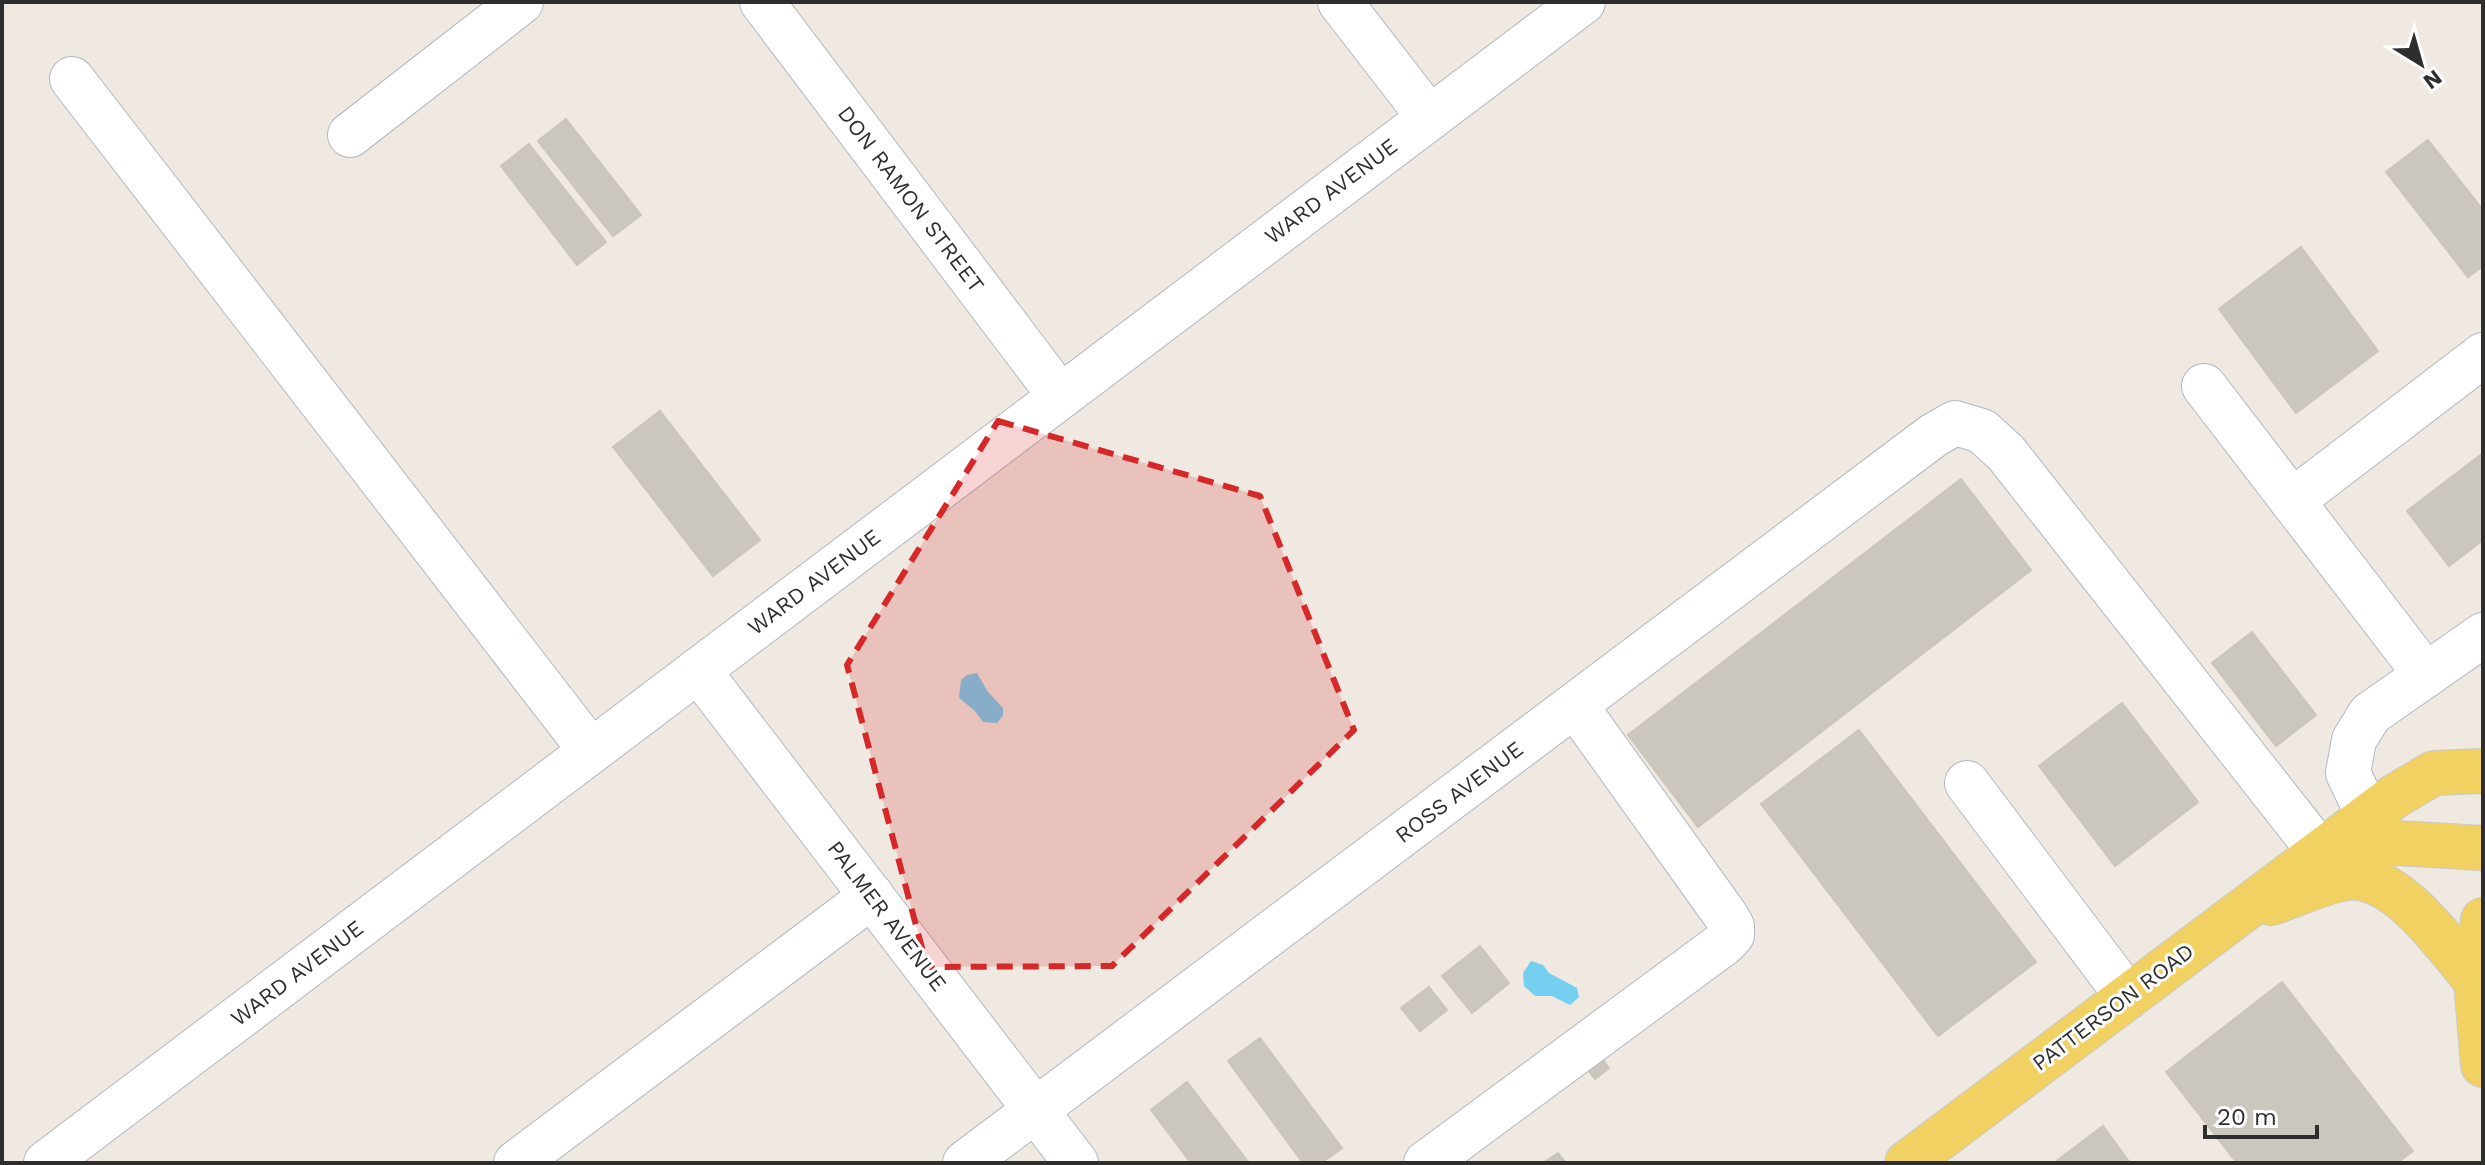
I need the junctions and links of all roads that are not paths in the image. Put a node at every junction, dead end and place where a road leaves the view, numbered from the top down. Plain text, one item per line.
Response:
1 (521, 2) edge
2 (762, 2) edge
3 (1340, 2) edge
4 (1583, 2) edge
5 (72, 79) dead end
6 (1429, 117) junction
7 (350, 135) dead end
8 (2483, 355) edge
9 (2204, 386) dead end
10 (1060, 396) junction
11 (2292, 501) junction
12 (2483, 635) edge
13 (698, 670) junction
14 (2426, 675) junction
15 (1575, 705) junction
16 (591, 751) junction
17 (2483, 771) edge
18 (1967, 783) dead end
19 (2368, 815) junction
20 (2483, 848) edge
21 (2320, 852) junction
22 (872, 896) junction
23 (2234, 915) junction
24 (2483, 920) edge
25 (2476, 981) junction
26 (2128, 997) junction
27 (2483, 1065) edge
28 (1035, 1110) junction
29 (46, 1163) edge
30 (516, 1163) edge
31 (965, 1163) edge
32 (1076, 1163) edge
33 (1426, 1163) edge
34 (1907, 1163) edge

1 - 7 street
2 - 10 street, DON RAMON STREET
3 - 6 street
4 - 6 street, WARD AVENUE
5 - 16 street
6 - 10 street, WARD AVENUE
8 - 11 street
9 - 11 street
10 - 13 street, WARD AVENUE
11 - 14 street
12 - 14 street
13 - 16 street, WARD AVENUE
13 - 22 street, PALMER AVENUE
14 - 19 street
15 - 21 street, ROSS AVENUE
15 - 28 street, ROSS AVENUE
15 - 33 street
16 - 29 street, WARD AVENUE
17 - 19 main road, PATTERSON ROAD
18 - 26 street
19 - 21 main road, PATTERSON ROAD
20 - 21 main road, PATTERSON ROAD
21 - 23 main road, PATTERSON ROAD
22 - 28 street, PALMER AVENUE
22 - 30 street
23 - 25 main road
23 - 26 main road, PATTERSON ROAD
24 - 25 main road
25 - 27 main road
26 - 34 main road, PATTERSON ROAD
28 - 31 street, ROSS AVENUE
28 - 32 street, PALMER AVENUE

